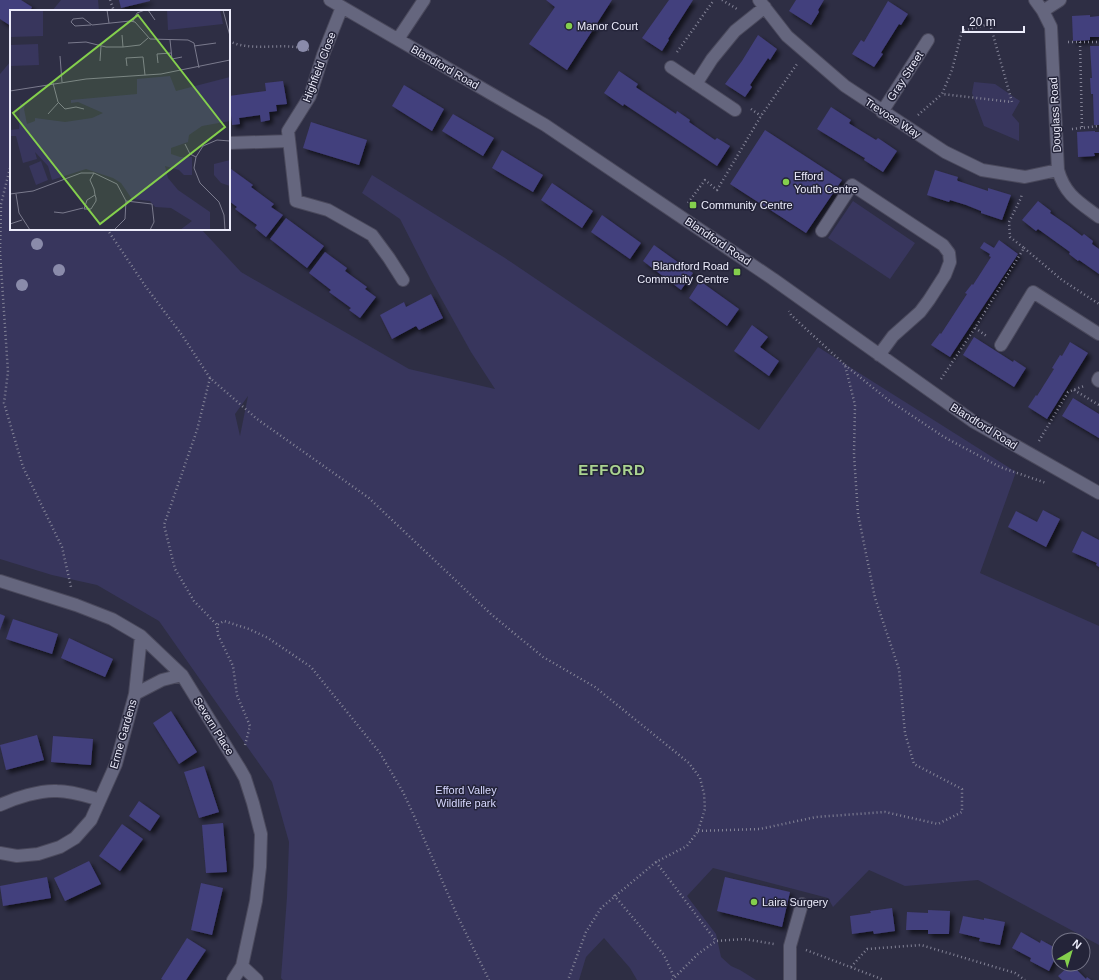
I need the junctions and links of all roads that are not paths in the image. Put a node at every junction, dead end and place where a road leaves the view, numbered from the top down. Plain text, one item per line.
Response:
1 (330, 0) edge
2 (424, 0) edge
3 (1035, 0) edge
4 (1060, 0) edge
5 (762, 4) edge
6 (342, 7) junction
7 (1043, 11) junction
8 (398, 39) junction
9 (928, 40) dead end
10 (671, 68) road end
11 (696, 84) junction
12 (735, 110) dead end
13 (882, 112) junction
14 (289, 141) junction
15 (230, 143) edge
16 (1058, 170) junction
17 (1099, 217) edge
18 (822, 232) dead end
19 (403, 280) dead end
20 (1099, 334) edge
21 (1001, 345) dead end
22 (879, 355) junction
23 (1099, 493) edge
24 (0, 581) edge
25 (141, 636) junction
26 (182, 675) junction
27 (135, 694) junction
28 (100, 800) junction
29 (0, 805) edge
30 (0, 853) edge
31 (802, 904) dead end
32 (242, 966) junction
33 (233, 980) edge
34 (257, 980) edge
35 (790, 980) edge

1 - 6 street, Blandford Road
2 - 8 street
3 - 7 street, Douglass Road
4 - 7 street
5 - 11 street
5 - 13 street, Trevose Way
6 - 8 street, Blandford Road
6 - 14 street, Highfield Close
7 - 16 street, Douglass Road
8 - 22 street, Blandford Road
9 - 13 street, Gray Street
10 - 11 street
11 - 12 street
13 - 16 street, Trevose Way
14 - 15 street
14 - 19 street, Highfield Close
16 - 17 street, Douglass Road
18 - 22 street
20 - 21 street
22 - 23 street, Blandford Road
24 - 25 street, Severn Place
25 - 26 street, Severn Place
25 - 27 street
26 - 27 street, Erme Gardens
26 - 32 street, Severn Place
27 - 28 street, Erme Gardens
28 - 29 street
28 - 30 street, Erme Gardens
31 - 35 street
32 - 33 street, Severn Place
32 - 34 street

